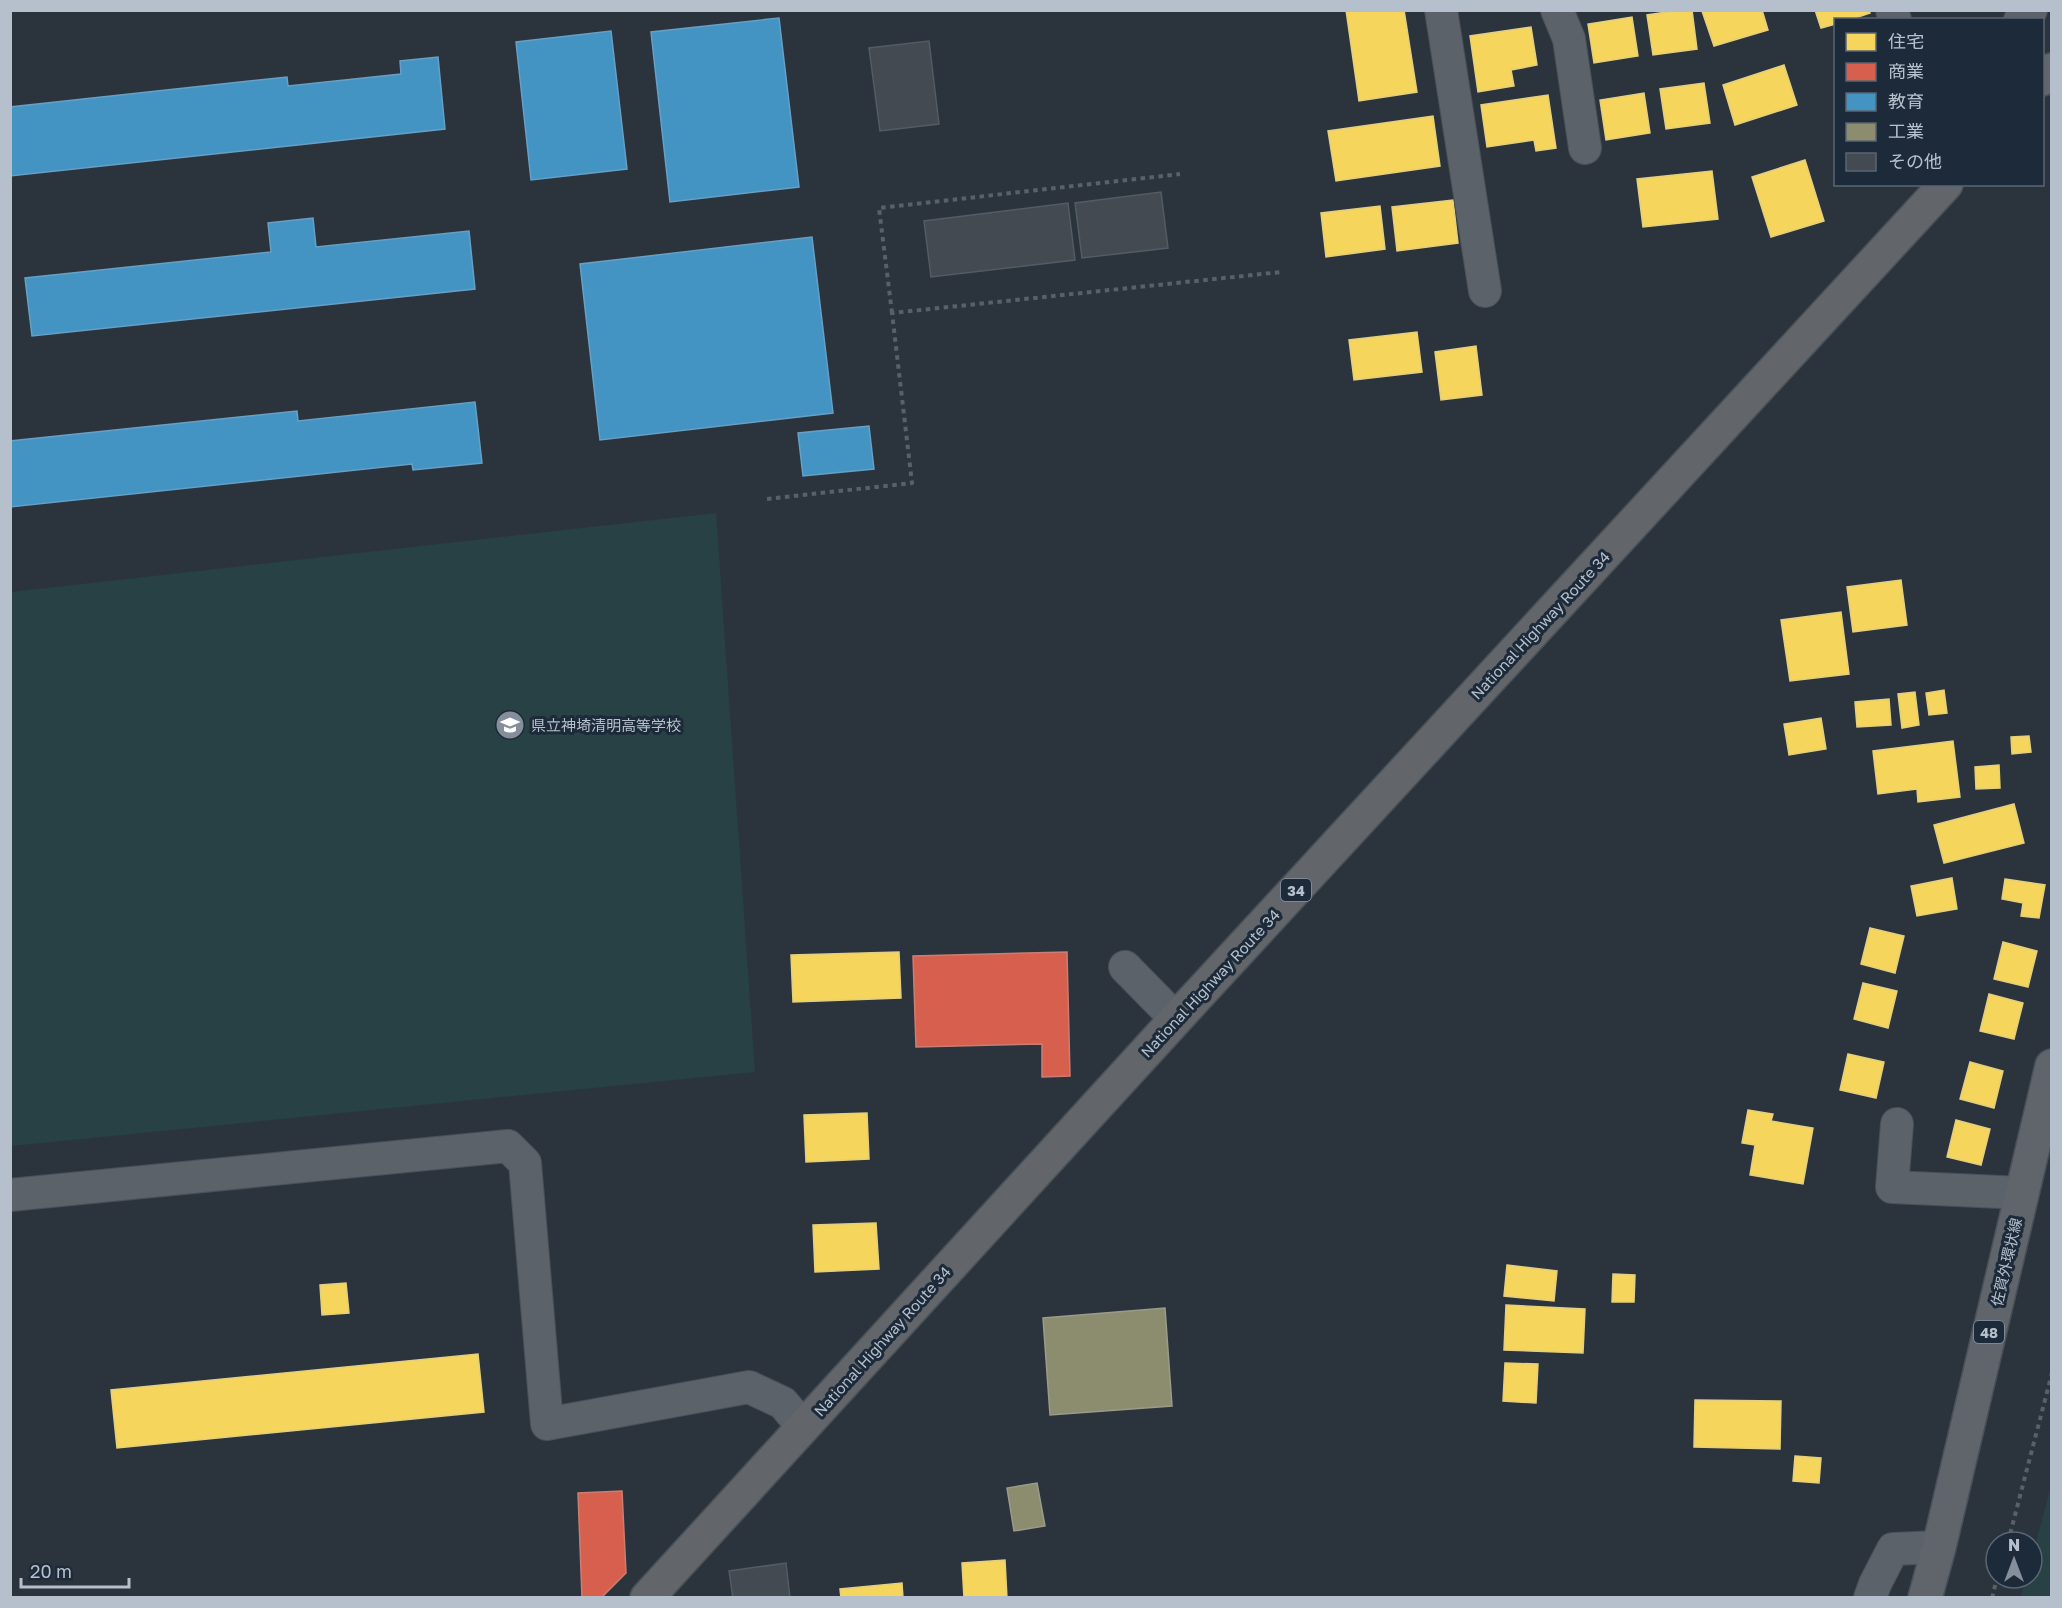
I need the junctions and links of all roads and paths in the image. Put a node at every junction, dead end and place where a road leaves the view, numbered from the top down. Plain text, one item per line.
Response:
1 (1441, 10) edge
2 (1557, 10) edge
3 (1585, 148) dead end
4 (1180, 174) dead end
5 (1944, 186) edge
6 (1281, 272) dead end
7 (1485, 291) dead end
8 (892, 313) junction
9 (767, 499) dead end
10 (1125, 967) dead end
11 (1176, 1019) junction
12 (2052, 1066) edge
13 (1897, 1124) dead end
14 (2022, 1192) junction
15 (10, 1195) edge
16 (2052, 1373) edge
17 (803, 1427) junction
18 (2011, 1530) edge
19 (1939, 1547) junction
20 (648, 1598) edge
21 (1870, 1598) edge
22 (1925, 1598) edge

1 - 7 street
2 - 3 street
4 - 8 path
5 - 11 highway, National Highway Route 34 / 34
6 - 8 path
8 - 9 path
10 - 11 street
11 - 17 highway, National Highway Route 34 / 34
12 - 14 main road, 佐賀外環状線 / 48
13 - 14 street
14 - 19 main road, 佐賀外環状線 / 48
15 - 17 street
16 - 18 path
17 - 20 highway, National Highway Route 34 / 34
19 - 21 street
19 - 22 main road, 佐賀外環状線 / 48

